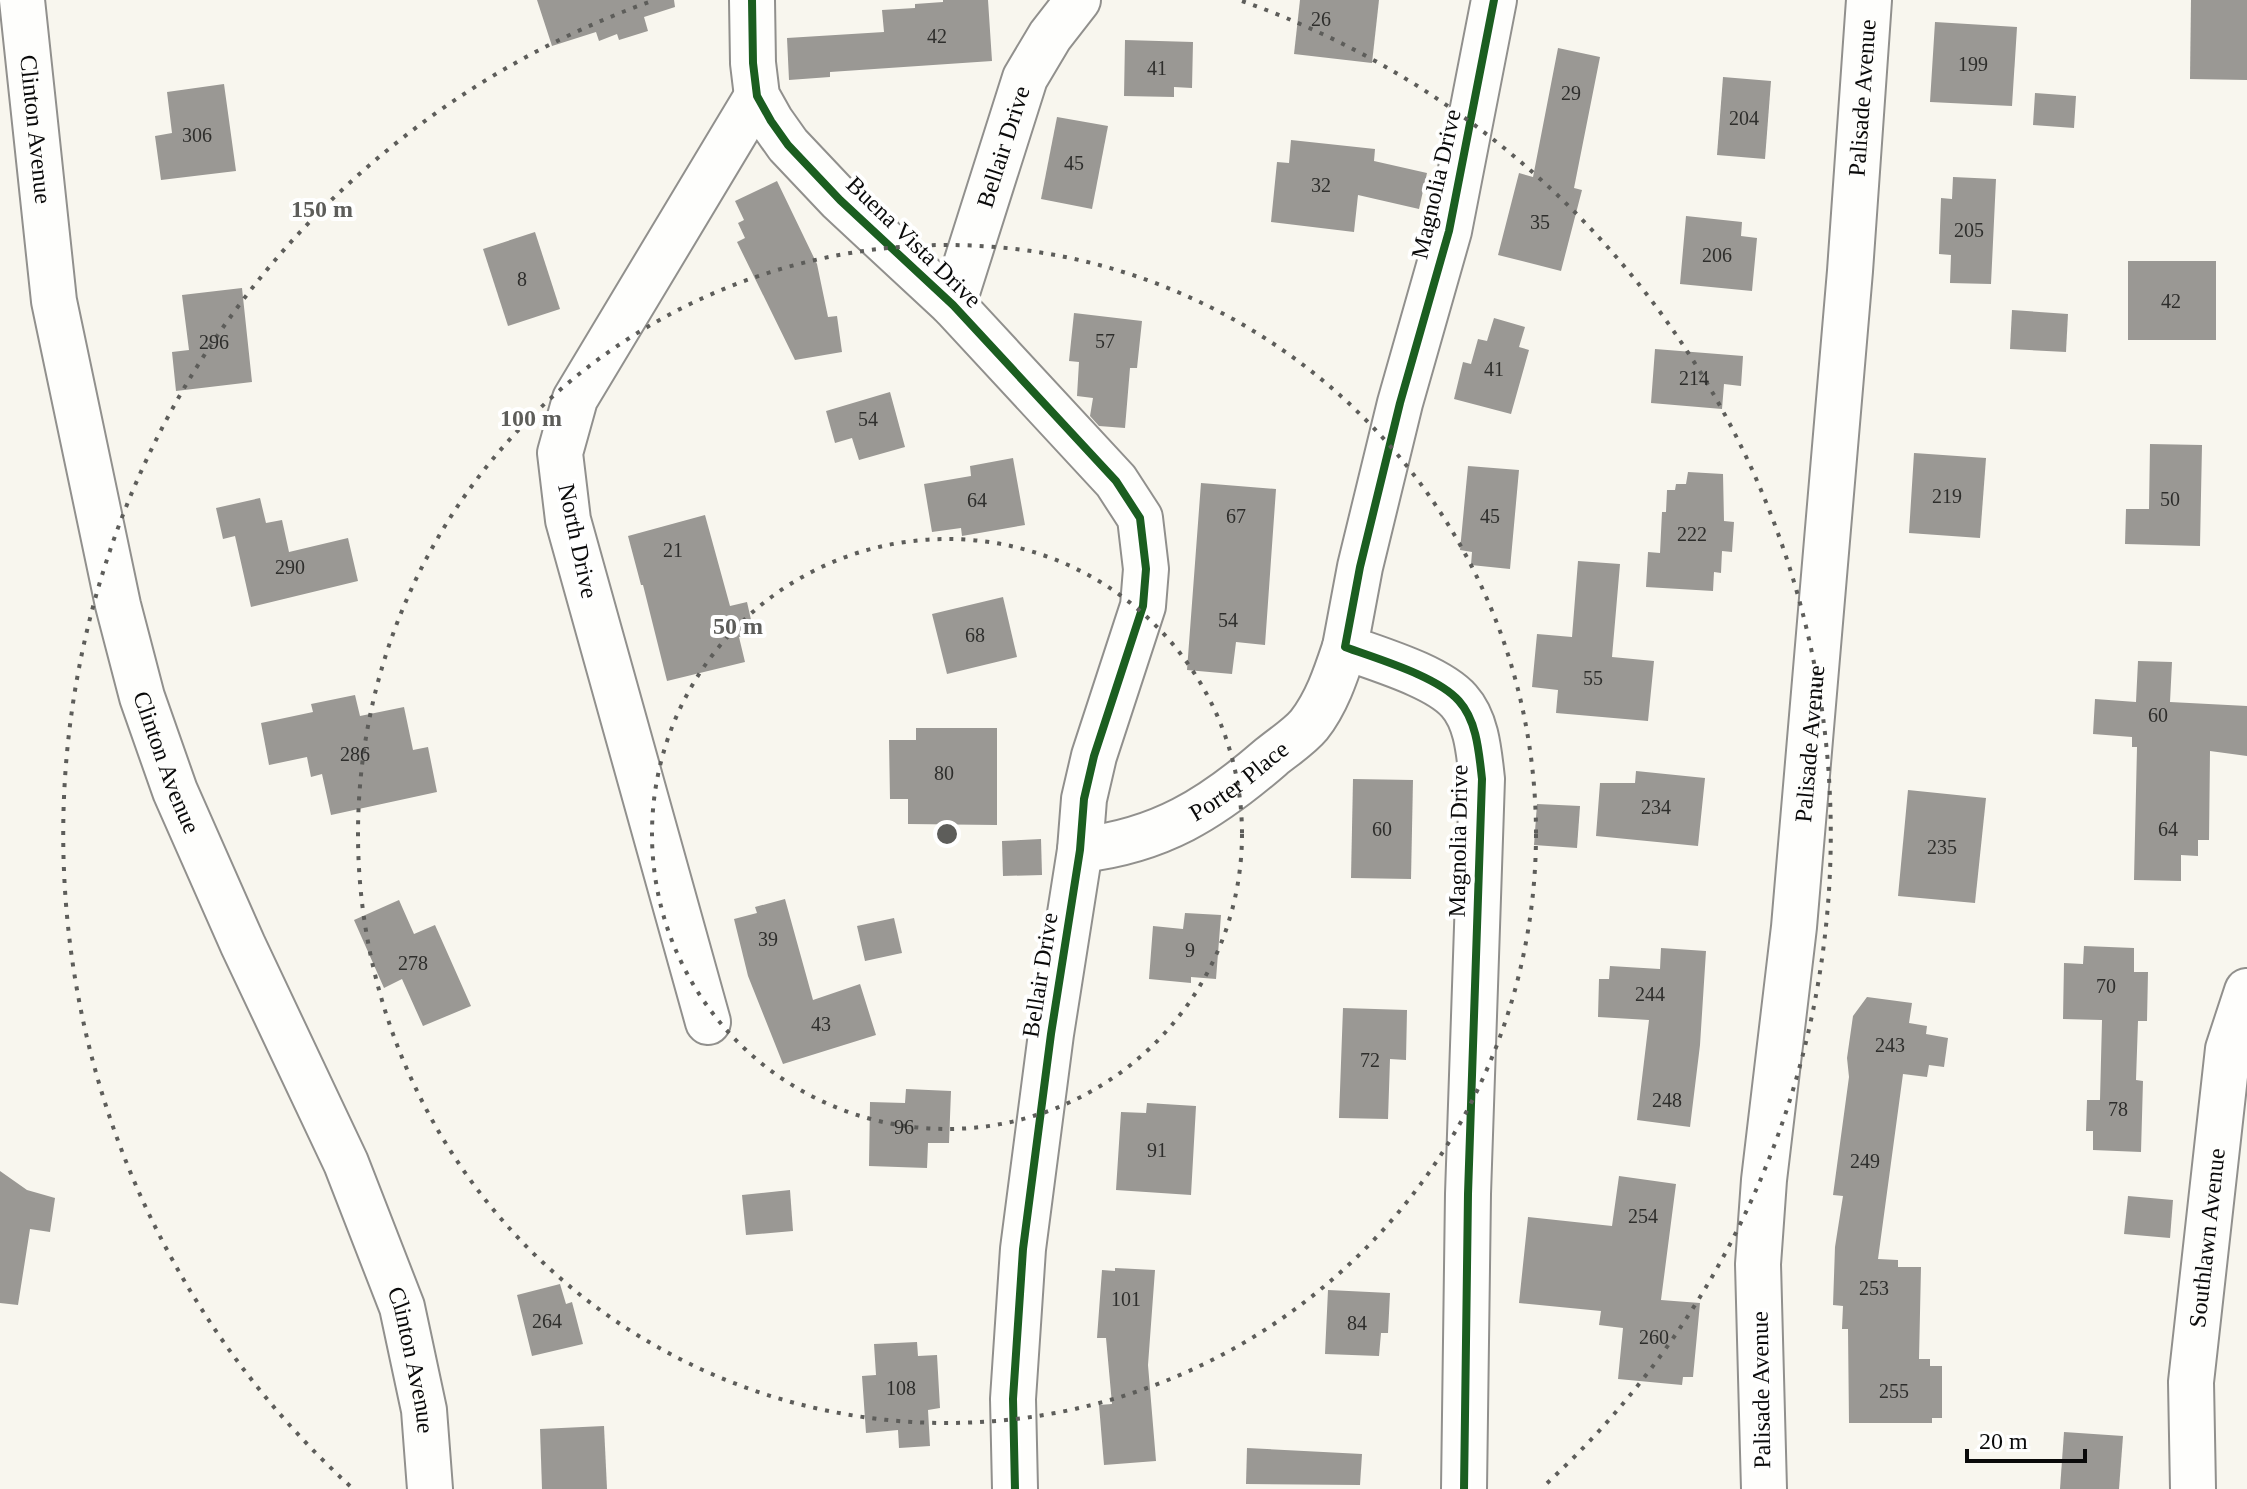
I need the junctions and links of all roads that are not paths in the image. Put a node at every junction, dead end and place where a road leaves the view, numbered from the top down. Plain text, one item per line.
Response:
1 (22, 0) edge
2 (752, 0) edge
3 (1078, 0) edge
4 (1494, 0) edge
5 (1869, 0) edge
6 (757, 96) junction
7 (953, 305) junction
8 (1116, 481) joint
9 (1345, 647) junction
10 (1080, 850) junction
11 (2247, 991) edge
12 (708, 1022) dead end
13 (430, 1489) edge
14 (1015, 1489) edge
15 (1464, 1489) edge
16 (1764, 1489) edge
17 (2193, 1489) edge

1 - 13 street, Clinton Avenue
2 - 6 street, Buena Vista Drive
3 - 7 street, Bellair Drive
4 - 9 street, Magnolia Drive
5 - 16 street, Palisade Avenue
6 - 7 street, Buena Vista Drive
6 - 12 street, North Drive
7 - 8 street, Buena Vista Drive
8 - 10 street, Bellair Drive
9 - 10 street, Porter Place
9 - 15 street, Magnolia Drive
10 - 14 street, Bellair Drive
11 - 17 street, Southlawn Avenue

